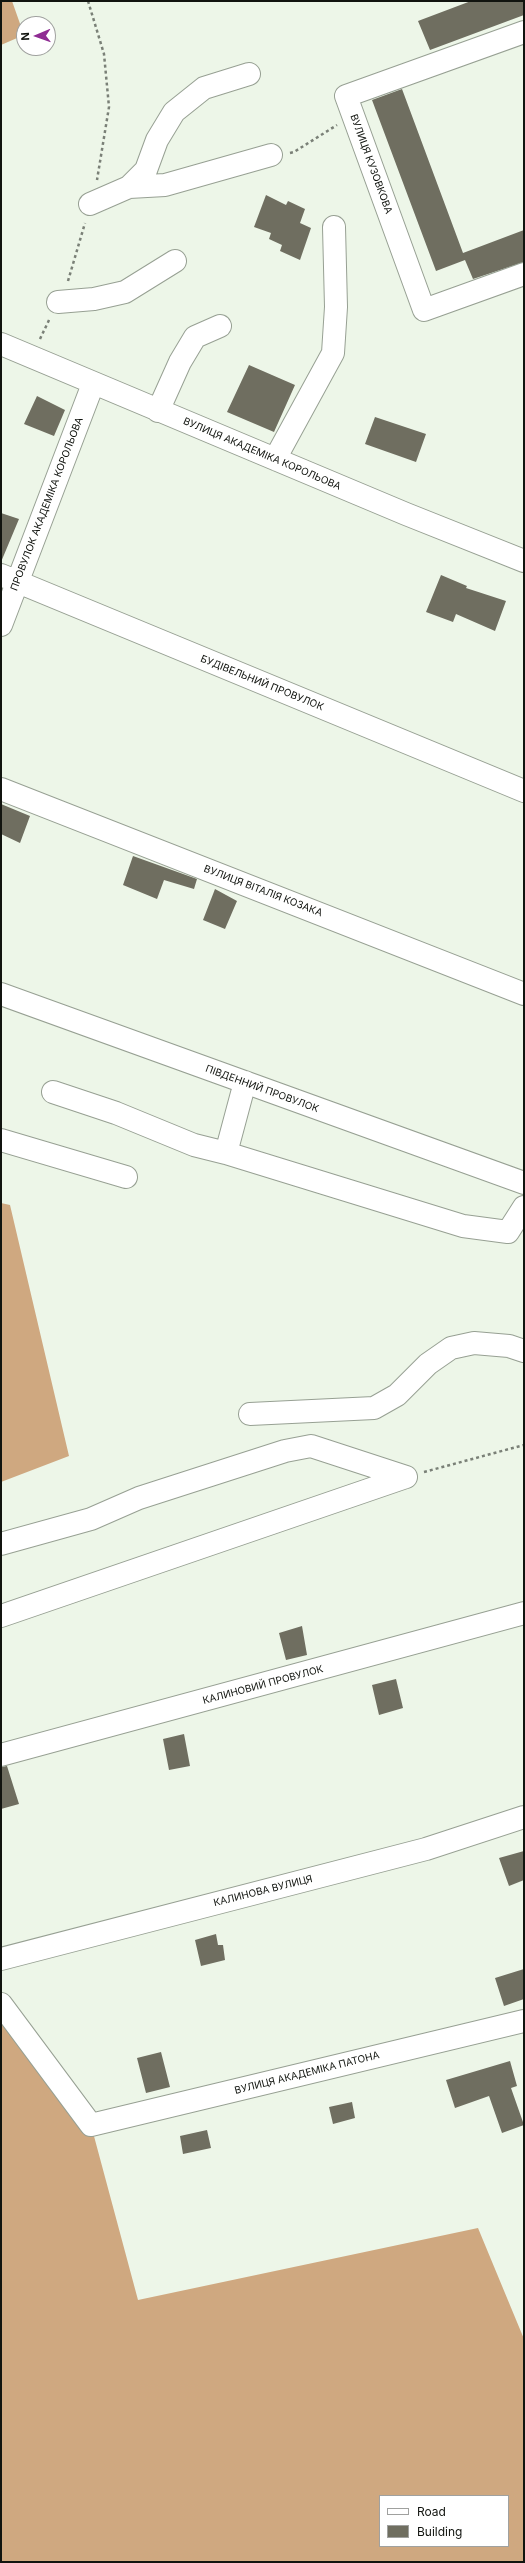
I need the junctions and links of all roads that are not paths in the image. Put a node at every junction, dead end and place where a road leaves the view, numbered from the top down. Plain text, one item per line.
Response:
1 (524, 32) edge
2 (249, 74) dead end
3 (271, 155) road end
4 (129, 187) junction
5 (90, 204) road end
6 (334, 227) dead end
7 (175, 261) dead end
8 (524, 274) edge
9 (58, 302) road end
10 (220, 326) dead end
11 (1, 344) edge
12 (93, 384) junction
13 (158, 411) junction
14 (275, 459) junction
15 (524, 561) edge
16 (9, 579) edge
17 (1, 624) edge
18 (1, 789) edge
19 (524, 791) edge
20 (1, 994) edge
21 (524, 994) edge
22 (245, 1082) junction
23 (52, 1092) dead end
24 (1, 1140) edge
25 (226, 1153) junction
26 (126, 1177) dead end
27 (524, 1183) edge
28 (524, 1207) edge
29 (524, 1351) edge
30 (250, 1414) dead end
31 (1, 1544) edge
32 (524, 1614) edge
33 (1, 1616) edge
34 (1, 1755) edge
35 (524, 1817) edge
36 (1, 1959) edge
37 (1, 2004) edge
38 (524, 2021) edge

1 - 8 street, ВУЛИЦЯ КУЗОВКОВА
2 - 4 street
3 - 4 street
4 - 5 street
6 - 14 street
7 - 9 street
10 - 13 street
11 - 12 street, ВУЛИЦЯ АКАДЕМІКА КОРОЛЬОВА
12 - 13 street, ВУЛИЦЯ АКАДЕМІКА КОРОЛЬОВА
12 - 16 street, ПРОВУЛОК АКАДЕМІКА КОРОЛЬОВА
13 - 14 street, ВУЛИЦЯ АКАДЕМІКА КОРОЛЬОВА
14 - 15 street, ВУЛИЦЯ АКАДЕМІКА КОРОЛЬОВА
16 - 17 street, ПРОВУЛОК АКАДЕМІКА КОРОЛЬОВА
16 - 19 street, БУДІВЕЛЬНИЙ ПРОВУЛОК
18 - 21 street, ВУЛИЦЯ ВІТАЛІЯ КОЗАКА
20 - 22 street, ПІВДЕННИЙ ПРОВУЛОК
22 - 25 street
22 - 27 street, ПІВДЕННИЙ ПРОВУЛОК
23 - 25 street
24 - 26 street
25 - 28 street
29 - 30 street
31 - 33 street
32 - 34 street, КАЛИНОВИЙ ПРОВУЛОК
35 - 36 street, КАЛИНОВА ВУЛИЦЯ
37 - 38 street, ВУЛИЦЯ АКАДЕМІКА ПАТОНА

